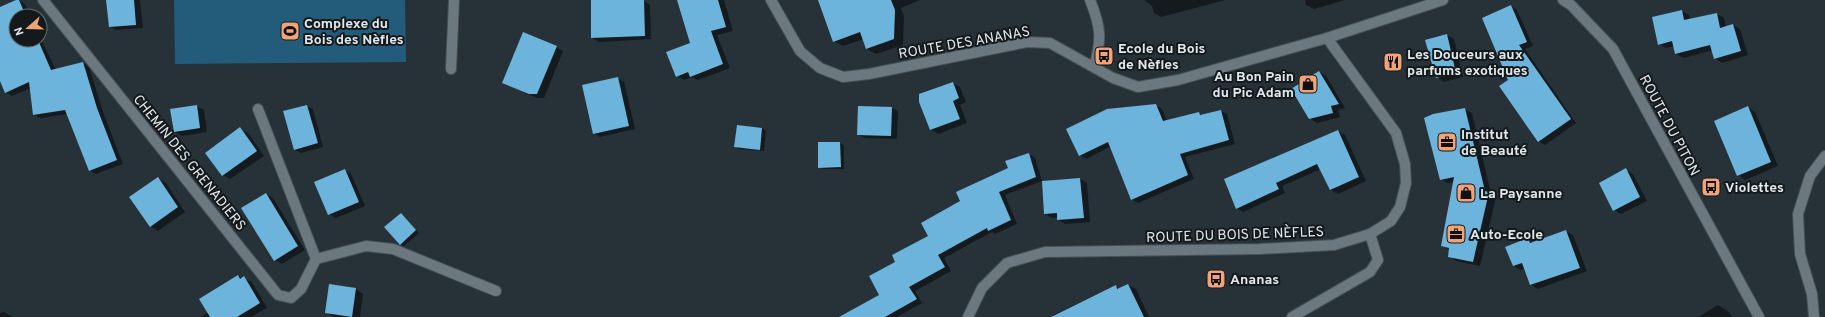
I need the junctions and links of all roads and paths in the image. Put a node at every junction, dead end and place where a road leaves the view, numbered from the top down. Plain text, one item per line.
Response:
1 (42, 0) edge
2 (454, 0) edge
3 (771, 0) edge
4 (1090, 0) edge
5 (1443, 0) edge
6 (1563, 0) edge
7 (1328, 38) junction
8 (1094, 67) junction
9 (451, 69) dead end
10 (258, 109) dead end
11 (1825, 156) edge
12 (1370, 234) junction
13 (316, 259) junction
14 (496, 290) dead end
15 (968, 317) edge
16 (1292, 317) edge
17 (1759, 317) edge
18 (1814, 317) edge

1 - 13 street, CHEMIN DES GRENADIERS
2 - 9 street
3 - 8 street, ROUTE DES ANANAS
4 - 8 street
5 - 7 street
6 - 17 street, ROUTE DU PITON
7 - 8 street, ROUTE DES ANANAS
7 - 12 street, ROUTE DU BOIS DE NÈFLES
10 - 13 street
11 - 18 street
12 - 15 street, ROUTE DU BOIS DE NÈFLES
12 - 16 street
13 - 14 street

